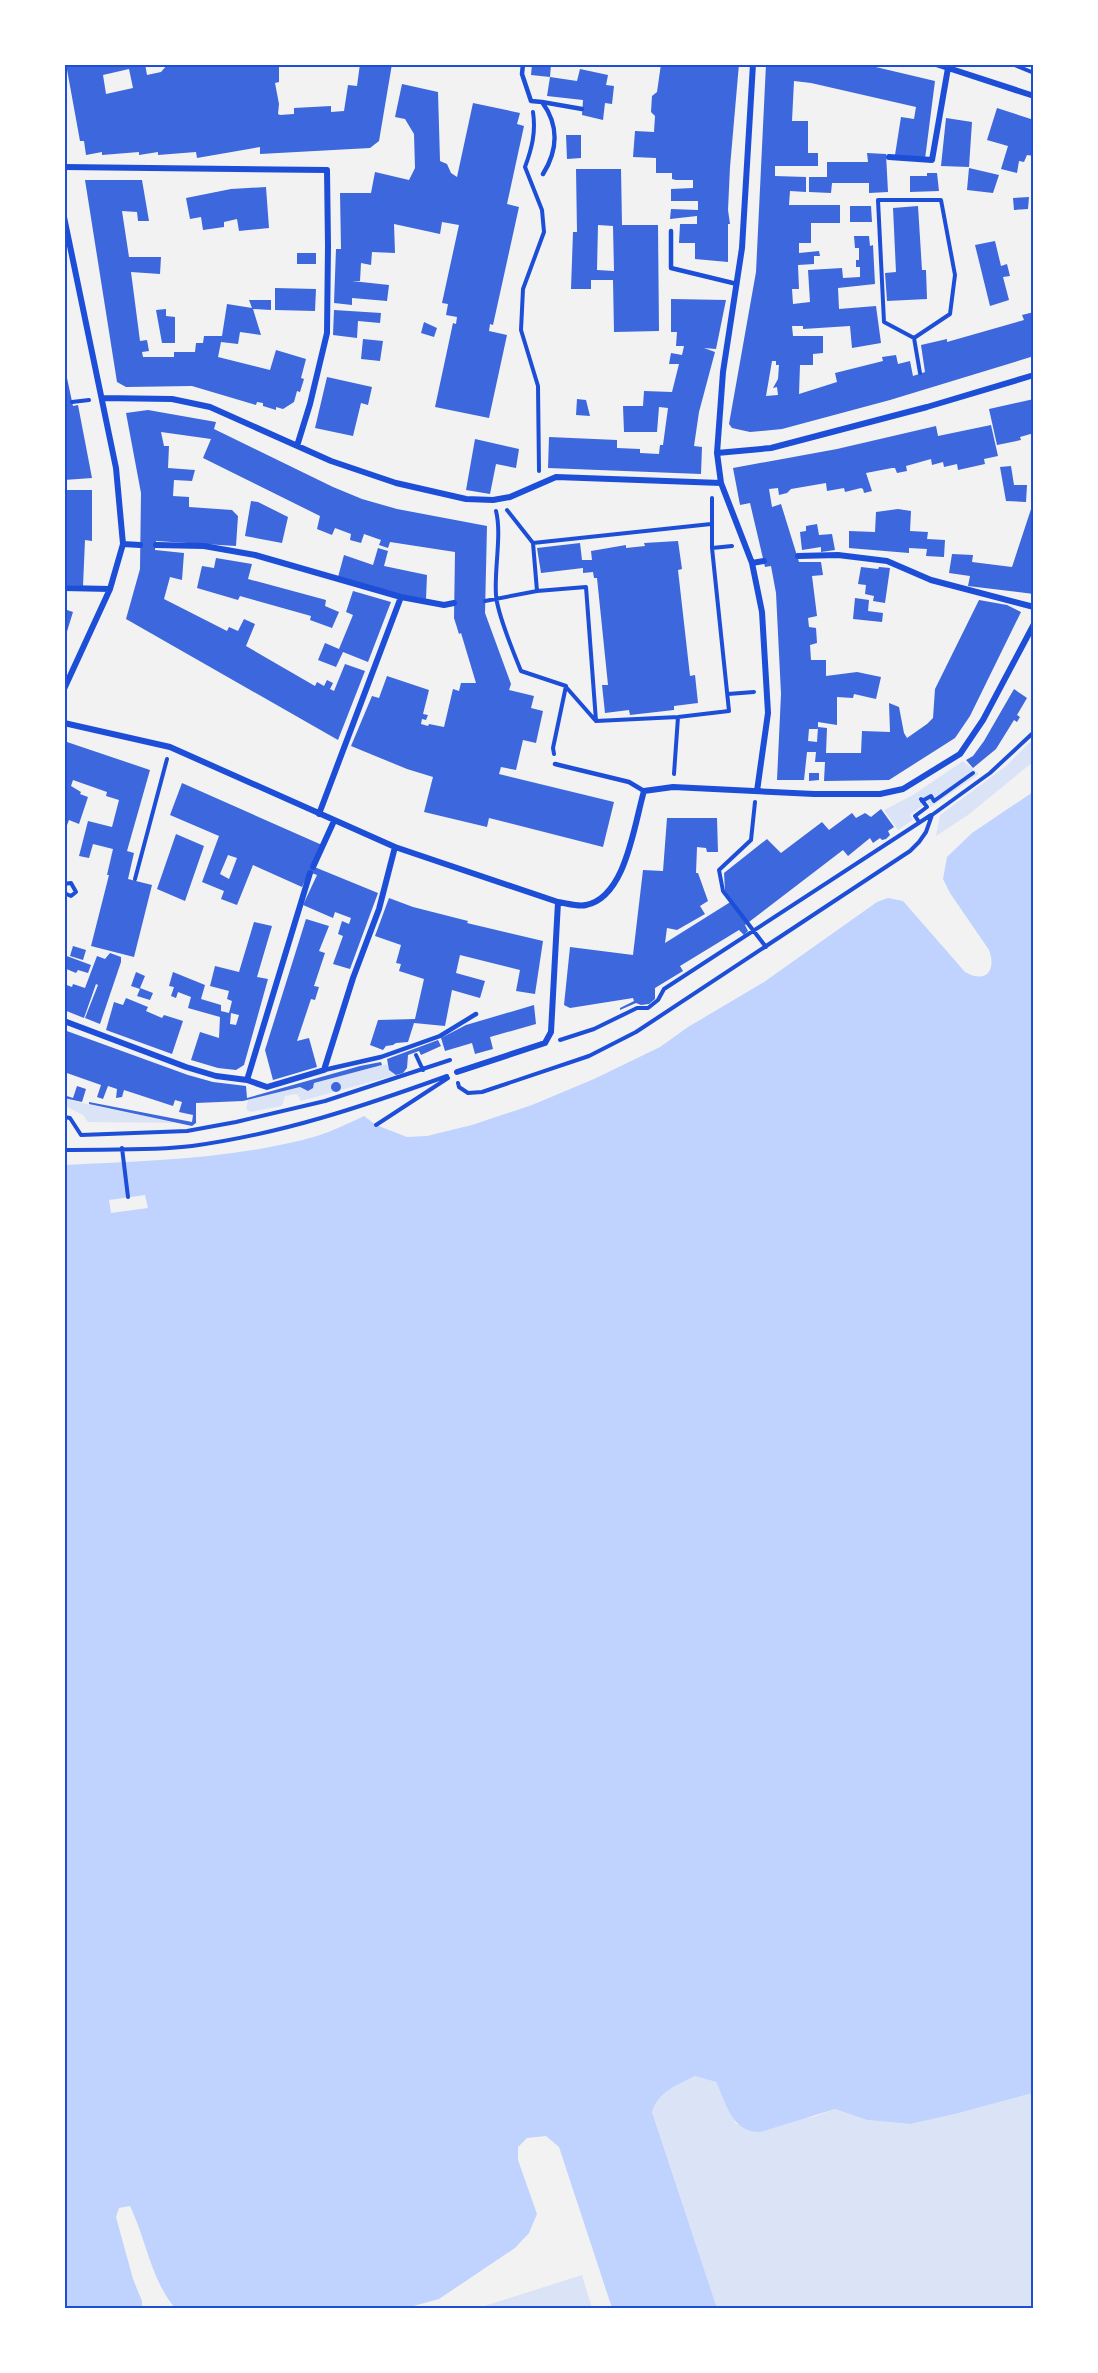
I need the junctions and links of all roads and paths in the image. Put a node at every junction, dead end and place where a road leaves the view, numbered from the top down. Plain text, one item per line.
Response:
1 (523, 64) edge
2 (753, 64) edge
3 (936, 64) edge
4 (1012, 64) edge
5 (948, 68) junction
6 (1034, 73) edge
7 (1034, 96) edge
8 (542, 102) junction
9 (582, 109) dead end
10 (535, 125) dead end
11 (889, 157) dead end
12 (64, 167) edge
13 (543, 174) dead end
14 (64, 217) edge
15 (671, 231) dead end
16 (738, 285) junction
17 (914, 338) junction
18 (920, 373) dead end
19 (1034, 375) edge
20 (102, 398) junction
21 (297, 446) junction
22 (717, 453) junction
23 (718, 483) junction
24 (539, 484) junction
25 (496, 500) junction
26 (711, 524) junction
27 (533, 543) junction
28 (123, 544) junction
29 (745, 544) junction
30 (140, 545) dead end
31 (156, 545) dead end
32 (712, 548) junction
33 (798, 556) dead end
34 (764, 561) dead end
35 (752, 563) junction
36 (64, 588) edge
37 (110, 589) junction
38 (537, 591) junction
39 (401, 597) junction
40 (495, 598) junction
41 (485, 601) dead end
42 (454, 603) dead end
43 (1034, 607) edge
44 (1034, 624) edge
45 (566, 686) junction
46 (64, 689) edge
47 (767, 691) junction
48 (728, 694) junction
49 (678, 717) junction
50 (596, 721) junction
51 (64, 723) edge
52 (1034, 732) edge
53 (170, 747) junction
54 (555, 764) joint
55 (973, 773) dead end
56 (673, 787) junction
57 (644, 791) junction
58 (757, 791) junction
59 (319, 814) junction
60 (932, 815) junction
61 (334, 821) junction
62 (919, 822) junction
63 (395, 847) junction
64 (135, 879) dead end
65 (64, 884) edge
66 (64, 893) edge
67 (558, 902) junction
68 (754, 930) junction
69 (766, 947) junction
70 (476, 1014) dead end
71 (64, 1021) edge
72 (545, 1042) junction
73 (416, 1055) dead end
74 (324, 1070) junction
75 (423, 1070) junction
76 (456, 1072) junction
77 (247, 1080) junction
78 (67, 1117) edge
79 (64, 1125) edge
80 (376, 1125) dead end
81 (122, 1149) junction
82 (64, 1150) edge
83 (128, 1197) dead end

1 - 8 lane
2 - 16 street
3 - 5 street
4 - 6 path
5 - 7 street
5 - 11 street
8 - 9 lane
8 - 13 lane
10 - 24 path
12 - 21 street
14 - 20 street
15 - 16 lane
16 - 22 street
17 - 17 path
17 - 18 path
19 - 22 street
20 - 21 street
20 - 28 street
21 - 25 street
22 - 23 street
23 - 24 street
23 - 26 path
23 - 29 street
24 - 25 street
25 - 27 path
25 - 40 path
26 - 27 path
26 - 32 path
27 - 38 path
28 - 30 street
28 - 37 street
29 - 32 path
29 - 35 street
31 - 39 street
32 - 48 path
33 - 43 street
34 - 35 street
35 - 47 street
36 - 37 street
37 - 46 street
38 - 40 path
38 - 50 path
39 - 42 street
39 - 59 street
40 - 41 path
40 - 45 path
44 - 58 street
45 - 50 path
45 - 54 path
47 - 48 path
47 - 58 street
48 - 49 path
49 - 50 path
49 - 56 path
51 - 53 street
52 - 60 path
53 - 59 street
53 - 64 path
54 - 57 lane
55 - 62 path
56 - 57 street
56 - 58 street
57 - 67 street
58 - 68 path
59 - 61 street
60 - 62 path
60 - 69 path
61 - 63 street
61 - 77 street
62 - 68 path
63 - 67 street
63 - 74 street
65 - 66 path
67 - 72 street
68 - 69 path
68 - 72 path
69 - 76 path
70 - 74 lane
71 - 77 street
72 - 76 street
73 - 75 path
74 - 77 street
75 - 76 path
75 - 78 path
76 - 80 path
76 - 81 path
78 - 79 path
81 - 82 path
81 - 83 path

